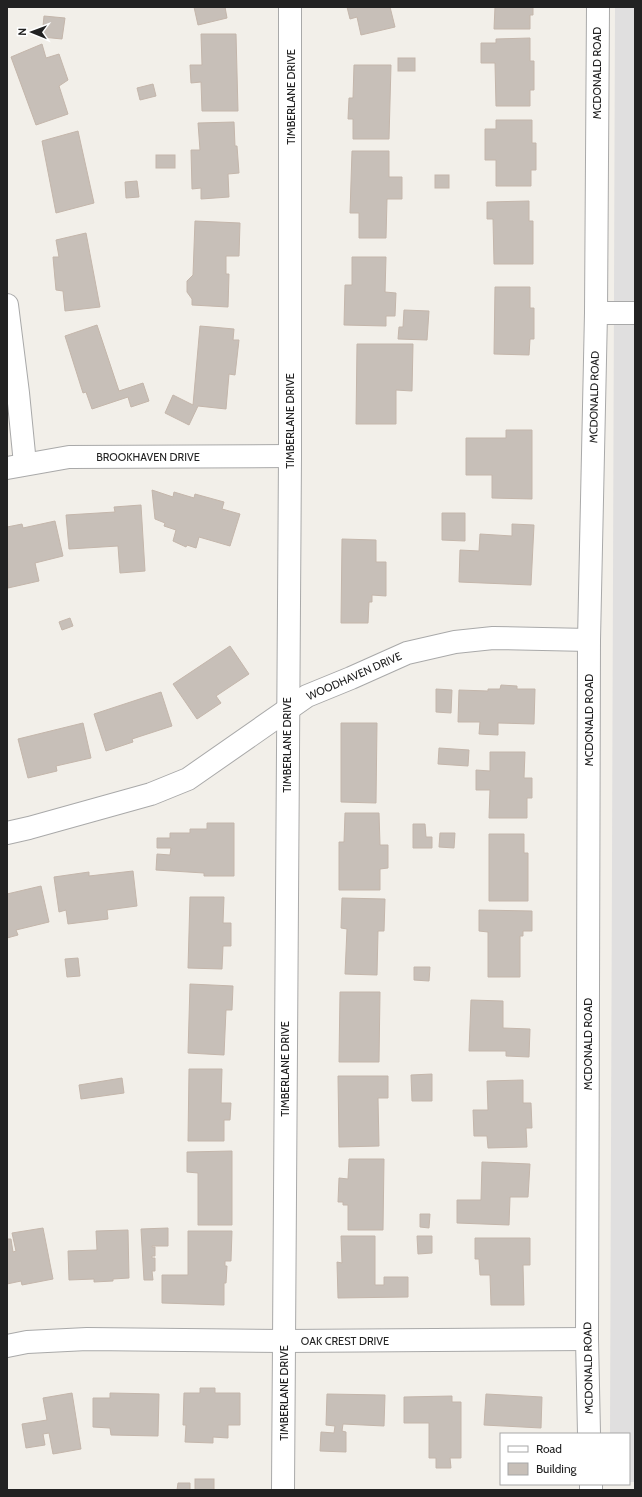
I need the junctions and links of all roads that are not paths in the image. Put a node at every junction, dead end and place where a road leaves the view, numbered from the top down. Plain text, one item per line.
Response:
1 (290, 7) edge
2 (598, 7) edge
3 (7, 305) edge
4 (596, 313) junction
5 (635, 313) edge
6 (290, 456) junction
7 (16, 466) edge
8 (589, 640) junction
9 (287, 711) junction
10 (7, 833) edge
11 (587, 1339) junction
12 (284, 1341) junction
13 (7, 1346) edge
14 (589, 1433) edge
15 (283, 1487) edge

1 - 6 street, TIMBERLANE DRIVE
2 - 4 street, MCDONALD ROAD
3 - 7 street
4 - 5 street
4 - 8 street, MCDONALD ROAD
6 - 7 street, BROOKHAVEN DRIVE
6 - 9 street, TIMBERLANE DRIVE
8 - 9 street, WOODHAVEN DRIVE
8 - 11 street, MCDONALD ROAD
9 - 10 street, WOODHAVEN DRIVE
9 - 12 street, TIMBERLANE DRIVE
11 - 12 street, OAK CREST DRIVE
11 - 14 street, MCDONALD ROAD
12 - 13 street, OAK CREST DRIVE
12 - 15 street, TIMBERLANE DRIVE

